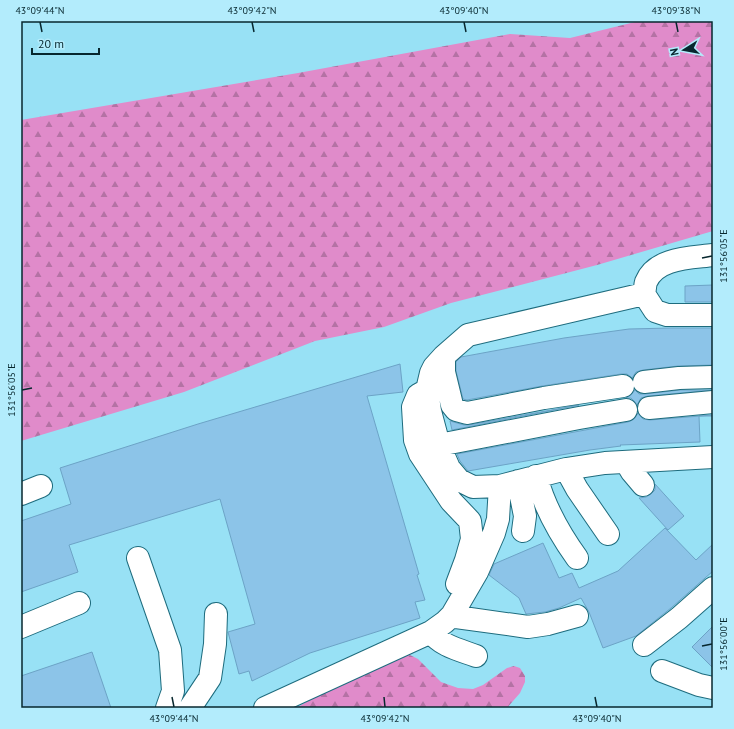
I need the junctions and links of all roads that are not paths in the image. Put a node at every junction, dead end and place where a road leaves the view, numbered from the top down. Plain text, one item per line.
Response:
1 (713, 256) edge
2 (644, 294) junction
3 (713, 315) edge
4 (444, 356) junction
5 (713, 377) edge
6 (644, 382) dead end
7 (623, 386) dead end
8 (427, 390) junction
9 (713, 402) edge
10 (650, 408) dead end
11 (626, 410) dead end
12 (439, 445) junction
13 (713, 457) edge
14 (626, 462) junction
15 (566, 468) junction
16 (518, 481) junction
17 (643, 484) dead end
18 (42, 486) dead end
19 (21, 494) edge
20 (523, 531) dead end
21 (608, 534) dead end
22 (138, 558) dead end
23 (577, 558) dead end
24 (713, 588) edge
25 (80, 603) dead end
26 (216, 614) dead end
27 (577, 616) dead end
28 (443, 623) junction
29 (21, 627) edge
30 (644, 645) dead end
31 (476, 656) dead end
32 (662, 671) dead end
33 (713, 688) edge
34 (167, 708) edge
35 (190, 708) edge
36 (265, 708) edge

1 - 2 lane
2 - 3 lane
2 - 4 lane
4 - 7 lane
4 - 8 lane
5 - 6 lane
8 - 12 lane
8 - 28 lane
9 - 10 lane
11 - 12 lane
12 - 16 lane
13 - 14 lane
14 - 15 lane
14 - 17 lane
15 - 16 lane
15 - 21 lane
16 - 20 lane
16 - 23 lane
16 - 28 lane
18 - 19 lane
22 - 34 lane
24 - 30 lane
25 - 29 lane
26 - 35 lane
27 - 28 lane
28 - 31 lane
28 - 36 lane
32 - 33 lane

